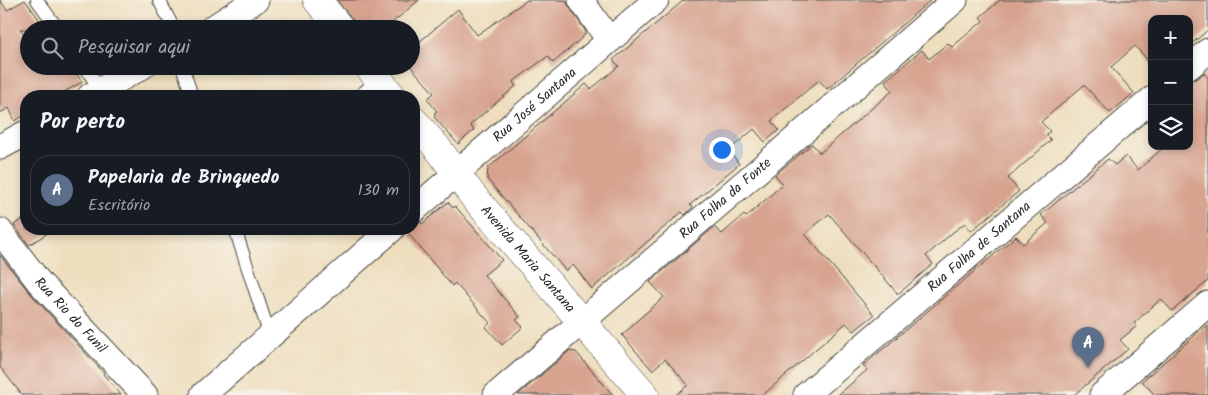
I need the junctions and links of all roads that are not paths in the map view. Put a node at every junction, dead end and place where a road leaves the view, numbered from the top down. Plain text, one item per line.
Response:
1 (37, 0) edge
2 (159, 0) edge
3 (256, 0) edge
4 (317, 0) edge
5 (581, 0) edge
6 (656, 0) edge
7 (955, 0) edge
8 (51, 20) edge
9 (169, 20) edge
10 (225, 20) edge
11 (334, 20) edge
12 (609, 40) junction
13 (1208, 51) edge
14 (1193, 64) edge
15 (88, 75) edge
16 (127, 75) edge
17 (185, 75) edge
18 (94, 90) edge
19 (100, 90) edge
20 (190, 90) edge
21 (1148, 102) edge
22 (420, 128) edge
23 (20, 135) edge
24 (0, 147) edge
25 (456, 173) junction
26 (420, 205) edge
27 (0, 231) edge
28 (237, 235) edge
29 (385, 235) edge
30 (1208, 304) edge
31 (582, 321) junction
32 (270, 336) junction
33 (145, 395) edge
34 (203, 395) edge
35 (496, 395) edge
36 (645, 395) edge
37 (806, 395) edge
38 (1102, 395) edge

1 - 8 lane
2 - 9 lane
3 - 10 street
4 - 11 street
5 - 12 street
6 - 12 street, Rua José Santana
7 - 31 street, Rua Folha da Fonte
12 - 25 street, Rua José Santana
13 - 14 street
15 - 18 lane
16 - 19 street
17 - 20 lane
21 - 37 street, Rua Folha de Santana
22 - 25 street, Avenida Maria Santana
23 - 24 street
25 - 26 street, Rua José Santana
25 - 31 street, Avenida Maria Santana
27 - 33 street, Rua Rio do Funil
28 - 32 lane
29 - 32 street
30 - 38 street
31 - 35 street, Rua Folha da Fonte
31 - 36 street, Avenida Maria Santana
32 - 34 street

